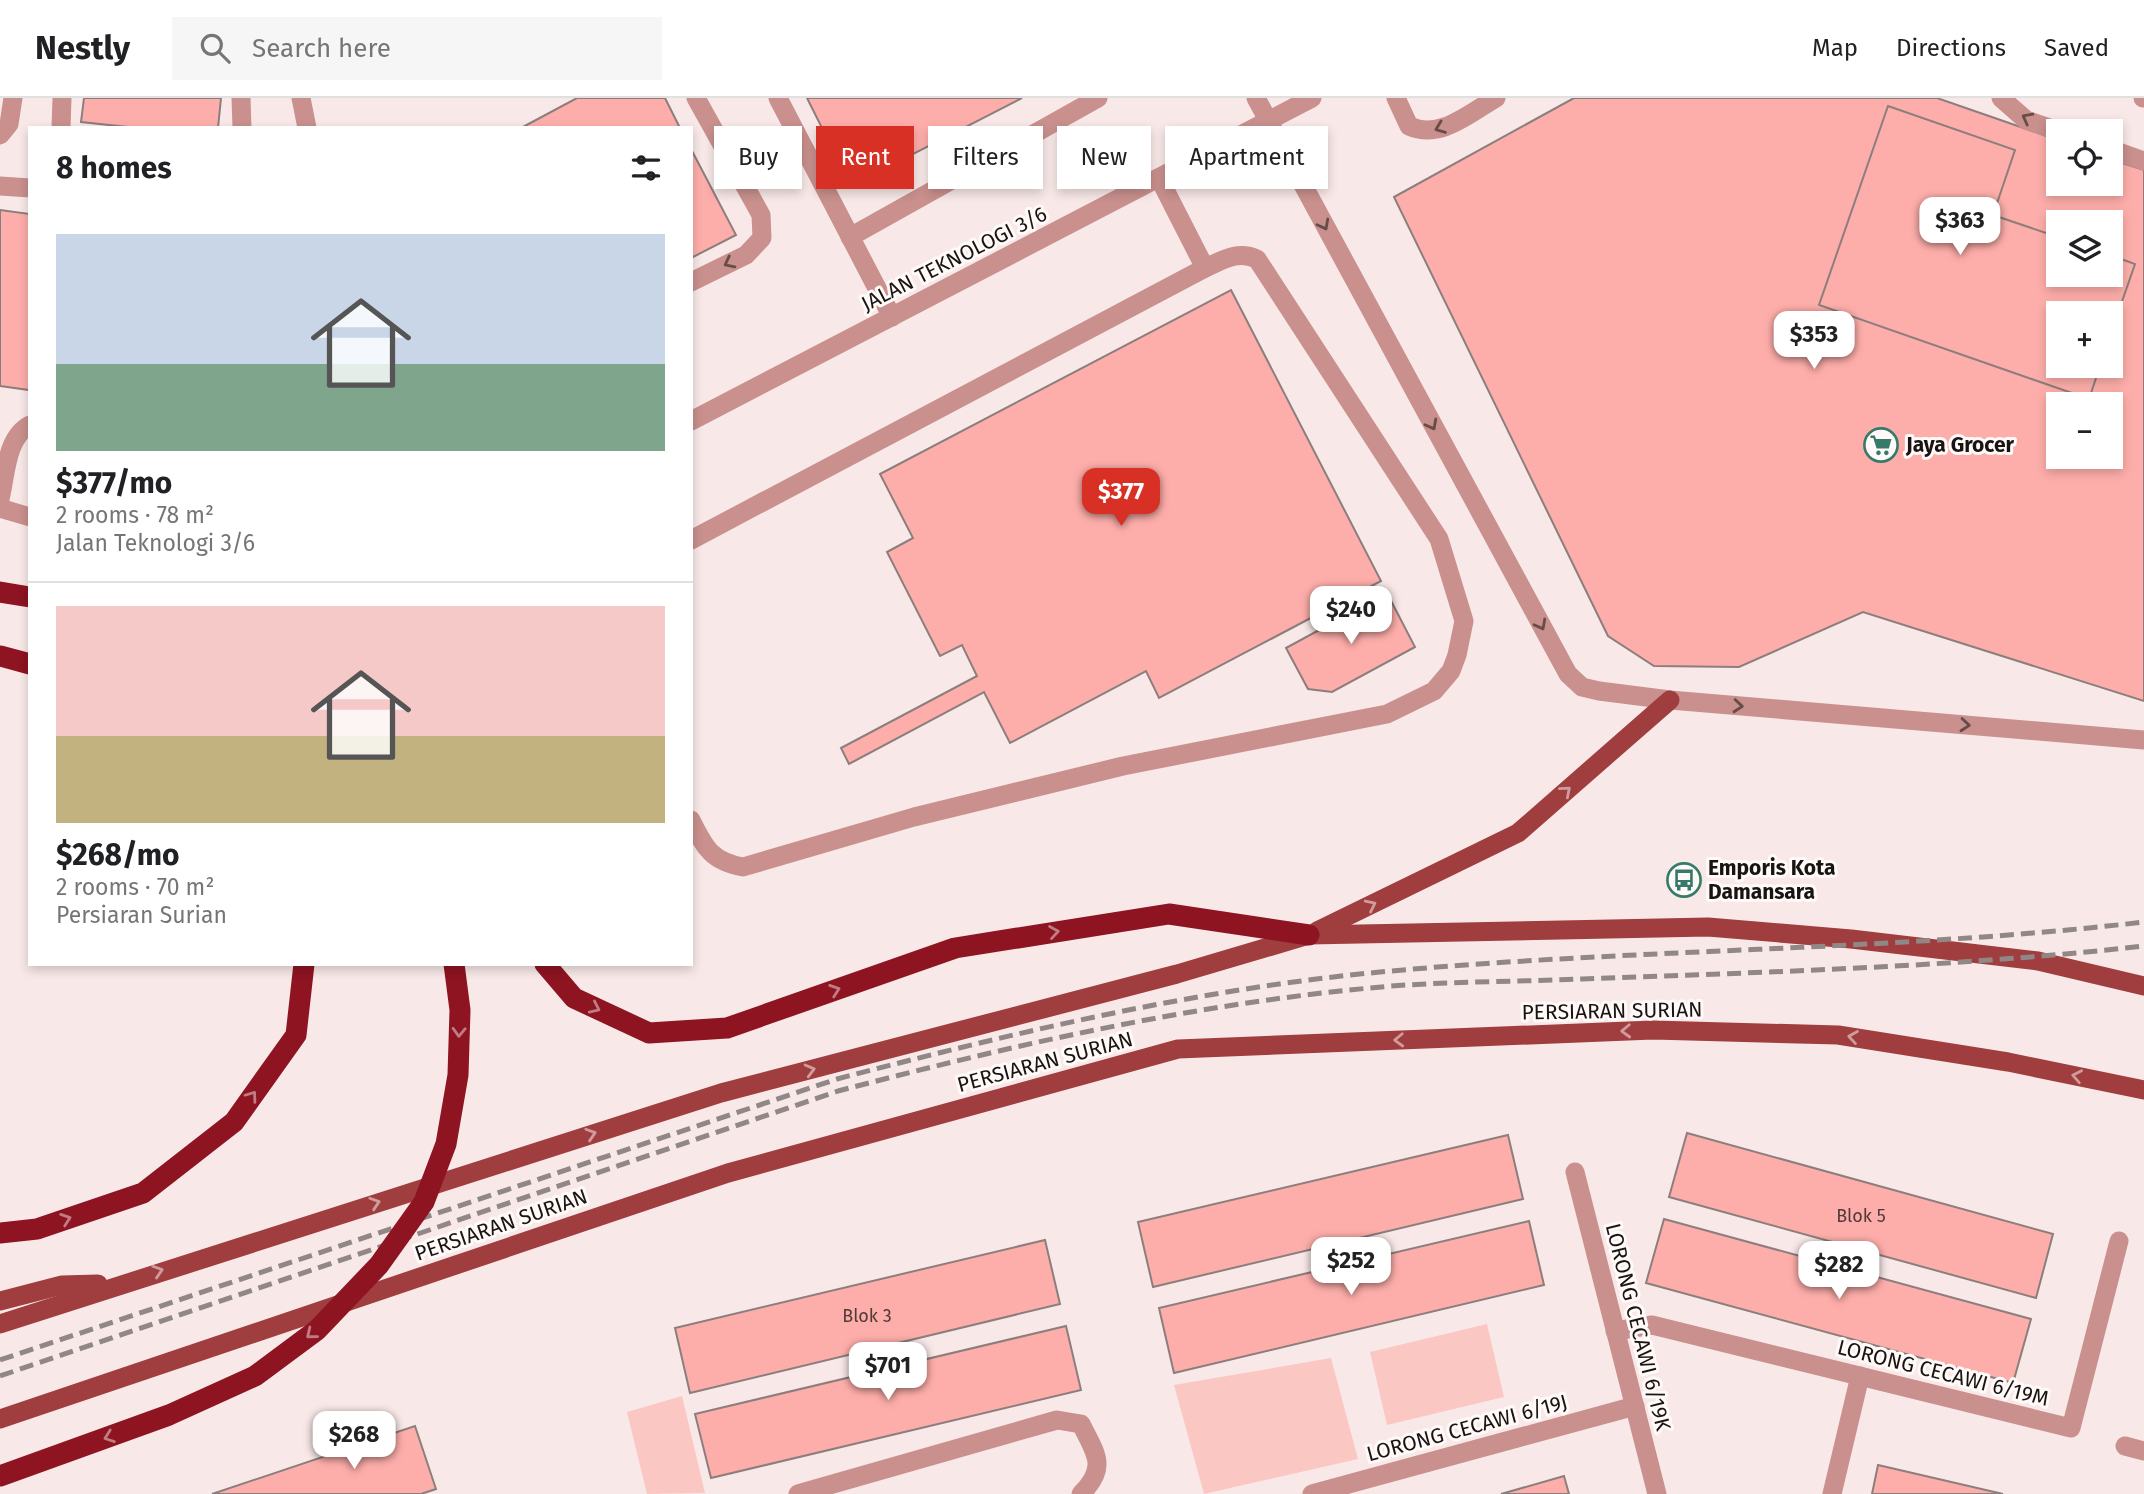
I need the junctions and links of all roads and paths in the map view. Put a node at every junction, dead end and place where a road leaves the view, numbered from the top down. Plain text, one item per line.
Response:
1 (13, 98) edge
2 (62, 98) edge
3 (241, 98) edge
4 (301, 98) edge
5 (696, 98) edge
6 (778, 98) edge
7 (1098, 98) edge
8 (1256, 98) edge
9 (1312, 98) edge
10 (1396, 98) edge
11 (1496, 98) edge
12 (1997, 99) edge
13 (1268, 121) junction
14 (61, 126) edge
15 (242, 126) edge
16 (307, 126) edge
17 (2046, 127) edge
18 (0, 135) edge
19 (2123, 154) edge
20 (2144, 161) edge
21 (1159, 178) junction
22 (0, 186) edge
23 (28, 188) edge
24 (850, 237) junction
25 (1205, 268) junction
26 (693, 281) edge
27 (892, 317) junction
28 (693, 420) edge
29 (28, 426) edge
30 (0, 499) edge
31 (0, 508) edge
32 (28, 516) edge
33 (693, 539) edge
34 (1670, 700) junction
35 (2144, 740) edge
36 (693, 824) edge
37 (1309, 934) junction
38 (304, 966) edge
39 (454, 966) edge
40 (547, 966) edge
41 (2144, 986) edge
42 (2144, 1090) edge
43 (1575, 1172) dead end
44 (37, 1229) junction
45 (0, 1233) edge
46 (2119, 1241) dead end
47 (0, 1244) edge
48 (119, 1284) junction
49 (0, 1301) edge
50 (0, 1324) edge
51 (1615, 1331) junction
52 (1860, 1376) junction
53 (1634, 1406) junction
54 (0, 1419) edge
55 (0, 1476) edge
56 (797, 1494) edge
57 (1081, 1494) edge
58 (1312, 1494) edge
59 (1657, 1494) edge
60 (1832, 1494) edge

1 - 18 street
2 - 14 street
3 - 15 street
4 - 16 street
5 -> 26 street
6 - 24 street
7 - 24 street
8 - 13 street
9 - 13 street, JALAN TEKNOLOGI 3/6
11 -> 10 street
17 -> 12 street
13 - 21 street, JALAN TEKNOLOGI 3/6
13 -> 34 street
19 - 20 street
21 - 25 street
21 - 27 street, JALAN TEKNOLOGI 3/6
22 - 23 street
24 - 27 street
25 - 33 street
25 - 36 street
27 - 28 street, JALAN TEKNOLOGI 3/6
29 - 30 street
31 - 32 street
34 -> 35 street
37 -> 34 main road
40 -> 37 highway
37 - 41 main road
48 -> 37 main road
44 -> 38 highway
39 -> 55 highway, bridge
42 -> 54 main road, PERSIARAN SURIAN
43 - 51 street, LORONG CECAWI 6/19K
44 - 45 highway
44 - 47 highway
46 - 52 street, LORONG CECAWI 6/19M
48 - 49 main road
48 - 50 main road
51 - 52 street, LORONG CECAWI 6/19M
51 - 53 street, LORONG CECAWI 6/19K
52 - 60 street
53 - 58 street, LORONG CECAWI 6/19J
53 - 59 street, LORONG CECAWI 6/19K
56 - 57 street

